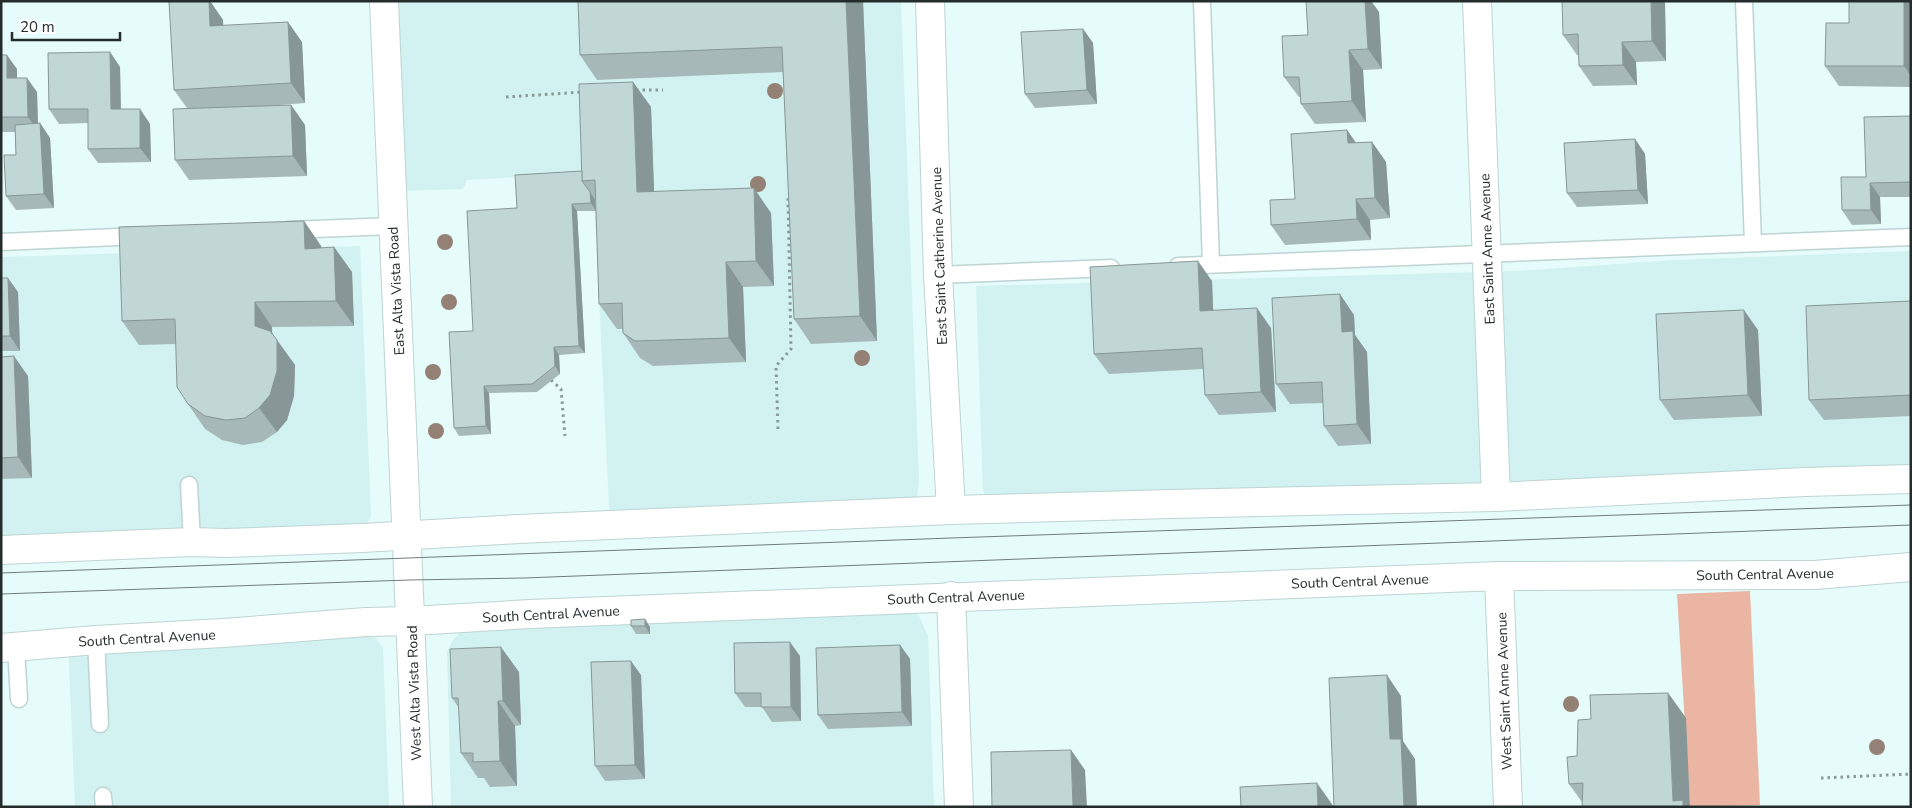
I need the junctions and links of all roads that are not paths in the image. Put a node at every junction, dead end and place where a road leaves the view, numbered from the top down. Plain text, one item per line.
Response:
1 (384, 1) edge
2 (930, 1) edge
3 (1202, 1) edge
4 (1477, 1) edge
5 (1744, 1) edge
6 (392, 226) junction
7 (275, 231) edge
8 (158, 235) edge
9 (1911, 237) edge
10 (1, 242) edge
11 (1753, 243) junction
12 (1487, 254) junction
13 (1211, 264) junction
14 (1162, 266) edge
15 (1123, 268) edge
16 (938, 275) junction
17 (1911, 479) edge
18 (189, 485) dead end
19 (1496, 497) junction
20 (951, 510) junction
21 (407, 536) junction
22 (192, 542) junction
23 (1, 550) edge
24 (1911, 567) edge
25 (1499, 576) junction
26 (409, 580) joint
27 (951, 596) junction
28 (410, 621) junction
29 (96, 640) junction
30 (8, 648) edge
31 (19, 699) dead end
32 (100, 724) dead end
33 (418, 807) edge
34 (959, 807) edge
35 (1508, 807) edge

1 - 6 main road, East Alta Vista Road
2 - 16 main road, East Saint Catherine Avenue
3 - 13 lane
4 - 12 main road, East Saint Anne Avenue
5 - 11 lane
6 - 7 lane
6 - 21 main road, East Alta Vista Road
8 - 10 lane
9 - 11 lane
11 - 12 lane
12 - 13 lane
12 - 19 main road, East Saint Anne Avenue
13 - 14 lane
15 - 16 lane
16 - 20 main road, East Saint Catherine Avenue
17 - 19 main road
18 - 22 lane
19 - 20 main road
20 - 21 main road
21 - 22 main road
21 - 26 main road, East Alta Vista Road
22 - 23 main road
24 - 25 main road, South Central Avenue
25 - 27 main road, South Central Avenue
25 - 35 main road, West Saint Anne Avenue
26 - 28 main road, West Alta Vista Road
27 - 28 main road, South Central Avenue
27 - 34 main road
28 - 29 main road, South Central Avenue
28 - 33 main road, West Alta Vista Road
29 - 30 main road, South Central Avenue
29 - 32 lane
30 - 31 lane

